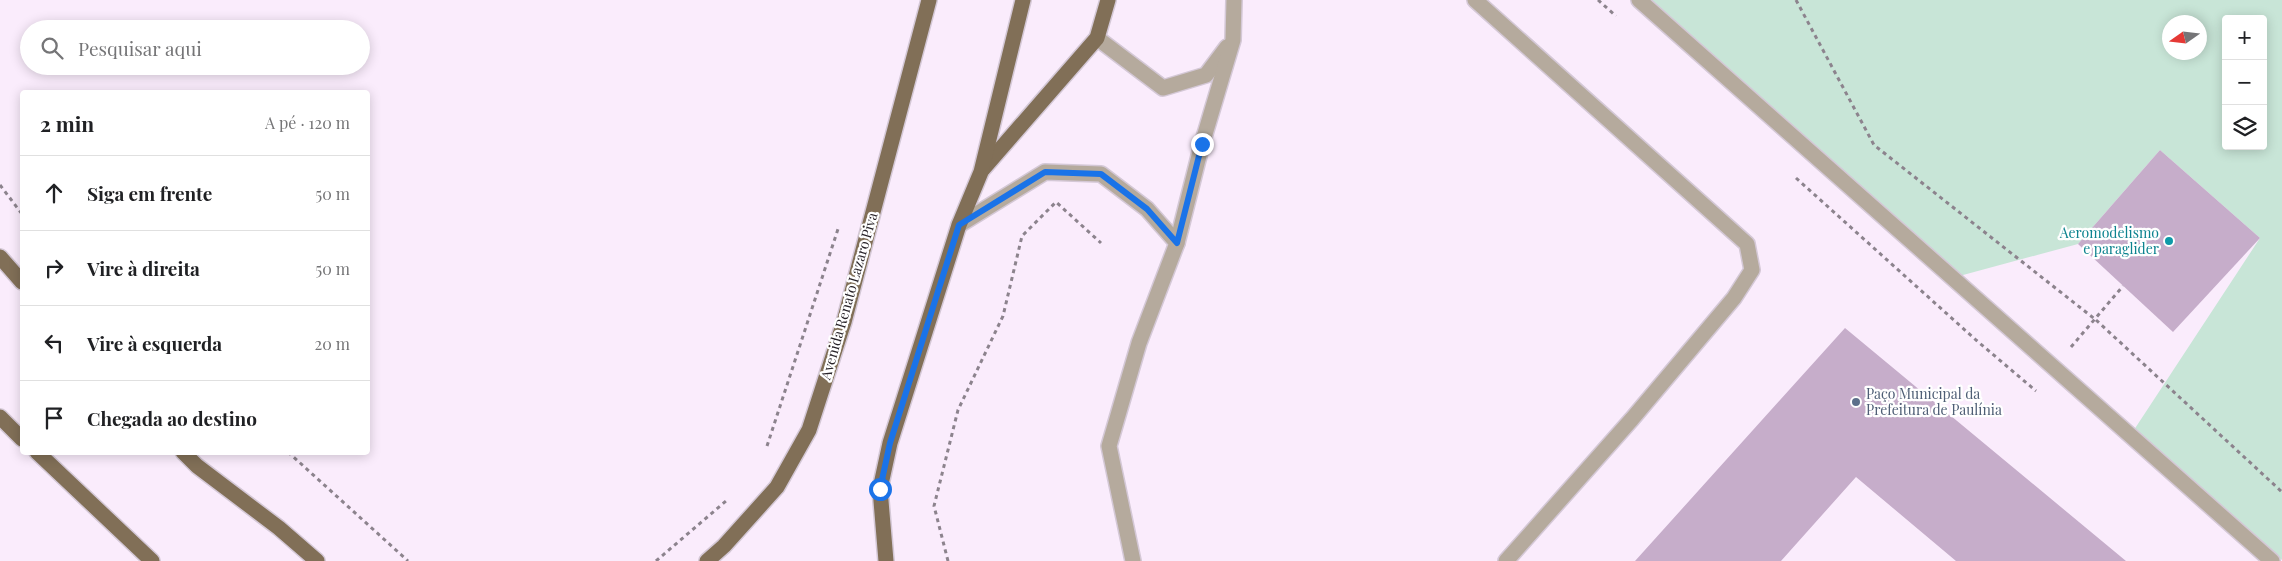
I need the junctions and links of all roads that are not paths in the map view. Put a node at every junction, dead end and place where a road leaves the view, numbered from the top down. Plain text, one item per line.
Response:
1 (929, 0) edge
2 (1023, 0) edge
3 (1108, 0) edge
4 (1234, 0) edge
5 (1475, 0) edge
6 (1639, 0) edge
7 (1098, 38) junction
8 (1233, 40) junction
9 (980, 172) junction
10 (959, 225) junction
11 (1177, 243) junction
12 (0, 257) edge
13 (20, 280) edge
14 (0, 417) edge
15 (20, 436) edge
16 (40, 455) edge
17 (186, 455) edge
18 (152, 561) edge
19 (317, 561) edge
20 (707, 561) edge
21 (886, 561) edge
22 (1133, 561) edge
23 (1506, 561) edge
24 (2272, 561) edge

1 - 20 main road, Avenida Renato Lazaro Piva
2 - 9 main road
3 - 7 main road
4 - 8 street
5 - 23 street
6 - 24 street
7 - 8 street
7 - 9 main road
8 - 11 street
9 - 10 main road
10 - 11 street
10 - 21 main road
11 - 22 street
12 - 13 main road
14 - 15 main road
16 - 18 main road
17 - 19 main road

